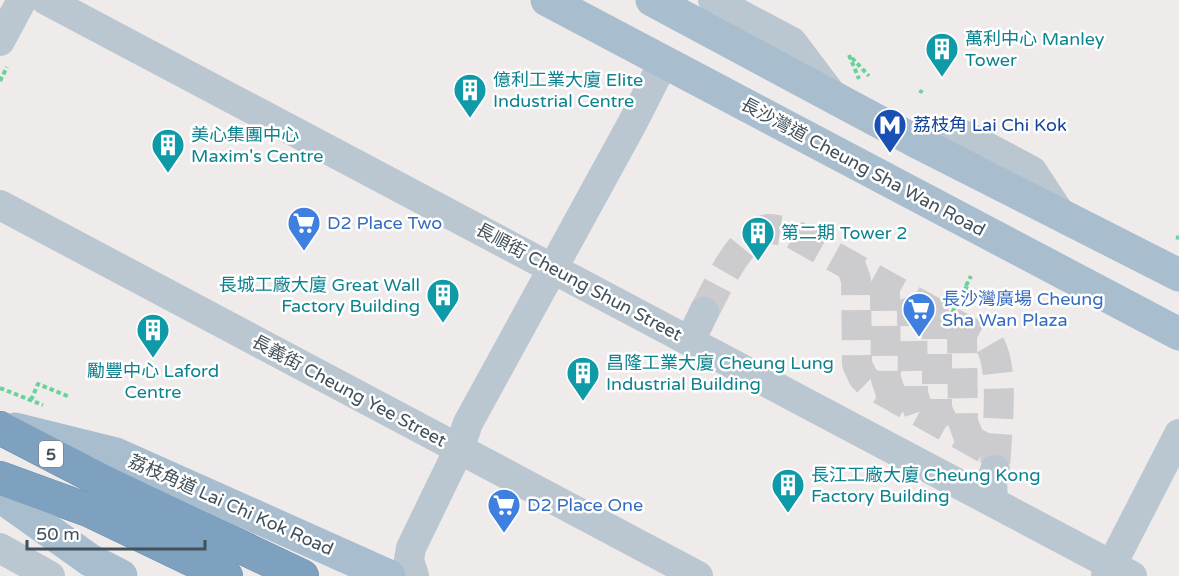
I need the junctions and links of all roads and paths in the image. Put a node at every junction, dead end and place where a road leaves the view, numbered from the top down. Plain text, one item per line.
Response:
1 (22, 0) edge
2 (46, 0) edge
3 (547, 0) edge
4 (652, 0) edge
5 (713, 0) edge
6 (0, 41) edge
7 (663, 63) junction
8 (869, 76) dead end
9 (847, 91) junction
10 (0, 205) edge
11 (552, 268) junction
12 (1179, 275) edge
13 (971, 276) dead end
14 (964, 287) junction
15 (987, 300) dead end
16 (704, 312) tunnel mouth
17 (949, 319) dead end
18 (1179, 334) edge
19 (690, 341) junction
20 (0, 387) edge
21 (70, 397) dead end
22 (31, 400) junction
23 (49, 407) dead end
24 (0, 426) edge
25 (1179, 434) edge
26 (459, 449) junction
27 (995, 470) tunnel mouth
28 (0, 478) edge
29 (0, 496) edge
30 (993, 502) junction
31 (0, 548) edge
32 (1116, 572) edge
33 (50, 576) edge
34 (121, 576) edge
35 (226, 576) edge
36 (302, 576) edge
37 (389, 576) edge
38 (414, 576) edge
39 (698, 576) edge

1 - 6 street
2 - 11 street, 長順街 Cheung Shun Street
3 - 7 main road, 長沙灣道 Cheung Sha Wan Road
4 - 9 main road
5 - 9 street
7 - 11 street
7 - 18 main road, 長沙灣道 Cheung Sha Wan Road
8 - 9 path
9 - 12 main road
10 - 26 street, 長義街 Cheung Yee Street
11 - 19 street, 長順街 Cheung Shun Street
11 - 26 street
13 - 14 path
14 - 15 path
14 - 17 path
16 - 19 street
19 - 30 street, 長順街 Cheung Shun Street
20 - 22 path
21 - 22 path
22 - 23 path
24 - 36 highway, 5
24 - 37 main road, 荔枝角道 Lai Chi Kok Road
25 - 32 street
26 - 38 street
26 - 39 street, 長義街 Cheung Yee Street
27 - 30 street
28 - 35 highway, 5
29 - 34 main road
30 - 32 street, 長順街 Cheung Shun Street
31 - 33 street

